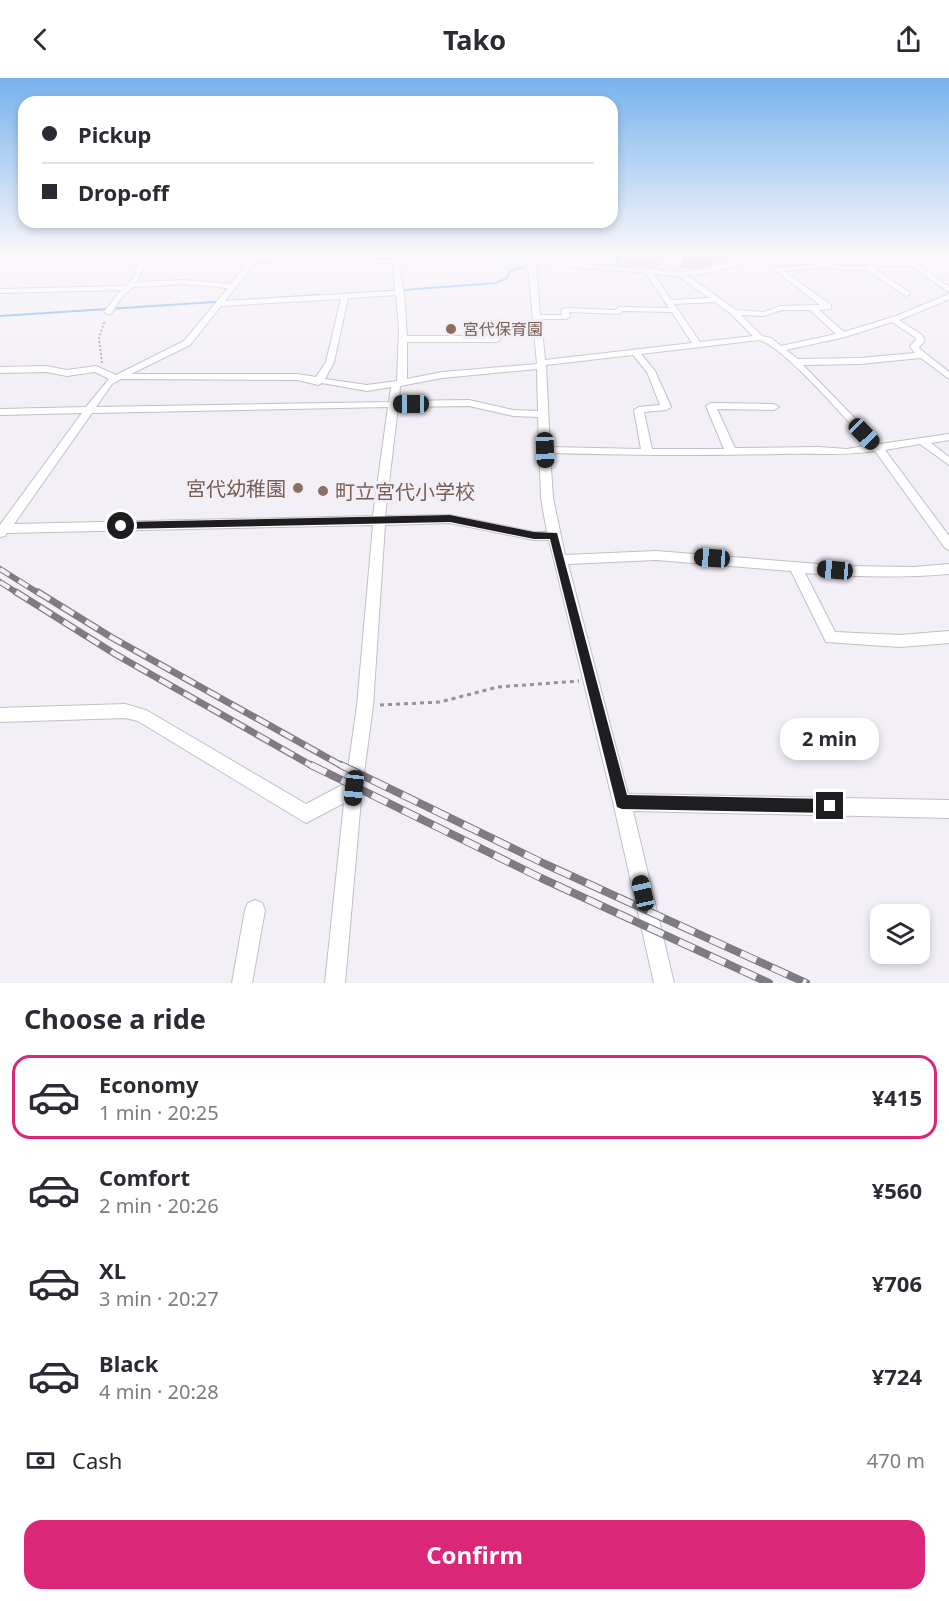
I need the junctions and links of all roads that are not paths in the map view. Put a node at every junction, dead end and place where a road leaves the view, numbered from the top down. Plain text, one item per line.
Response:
1 (120, 297) edge
2 (225, 297) edge
3 (339, 297) edge
4 (345, 297) edge
5 (400, 297) edge
6 (533, 297) edge
7 (666, 297) edge
8 (713, 297) edge
9 (815, 297) edge
10 (947, 297) edge
11 (717, 300) junction
12 (221, 302) junction
13 (672, 306) junction
14 (812, 307) junction
15 (109, 309) road end
16 (734, 312) junction
17 (535, 317) junction
18 (894, 320) junction
19 (842, 335) junction
20 (759, 338) junction
21 (403, 339) junction
22 (497, 339) dead end
23 (698, 346) junction
24 (779, 349) junction
25 (636, 353) junction
26 (922, 355) junction
27 (796, 362) junction
28 (541, 364) junction
29 (0, 370) edge
30 (949, 376) edge
31 (116, 377) junction
32 (318, 382) junction
33 (399, 383) junction
34 (392, 404) junction
35 (774, 406) dead end
36 (88, 410) junction
37 (0, 412) edge
38 (543, 414) junction
39 (949, 437) edge
40 (921, 441) junction
41 (879, 448) junction
42 (545, 450) junction
43 (647, 452) junction
44 (731, 452) junction
45 (949, 462) edge
46 (379, 519) junction
47 (1, 531) edge
48 (554, 536) junction
49 (949, 545) edge
50 (560, 560) junction
51 (795, 566) junction
52 (949, 569) edge
53 (949, 637) edge
54 (0, 715) edge
55 (354, 788) junction
56 (622, 802) junction
57 (949, 809) edge
58 (255, 910) dead end
59 (242, 983) edge
60 (335, 983) edge
61 (664, 983) edge

1 - 15 street
2 - 12 street
3 - 12 street
4 - 32 street
5 - 21 street
6 - 17 street
7 - 13 street
8 - 11 street
9 - 14 street
10 - 18 street
11 - 13 street
11 - 16 street
12 - 31 street
13 - 17 street
13 - 23 street
14 - 16 street
14 - 19 street
16 - 20 street
17 - 28 street
18 - 19 street
18 - 26 street
19 - 24 street
20 - 23 street
20 - 24 street
21 - 22 street
21 - 33 street
23 - 25 street
24 - 27 street
25 - 28 street
25 - 43 street
26 - 27 street
26 - 30 street
27 - 41 street
28 - 33 street
28 - 38 street
29 - 31 street
31 - 32 street
31 - 36 street
32 - 33 street
33 - 34 street
34 - 36 street
34 - 38 street
34 - 46 street
35 - 44 street
36 - 37 street
36 - 47 street
38 - 42 street
39 - 40 street
40 - 41 street
40 - 45 street
41 - 44 street
41 - 49 street
42 - 43 street
42 - 48 street
43 - 44 street
46 - 47 street
46 - 48 street
46 - 55 street
48 - 50 street
50 - 51 street
50 - 56 street
51 - 52 street
51 - 53 street
54 - 55 street
55 - 60 street
56 - 57 street
56 - 61 street
58 - 59 street

